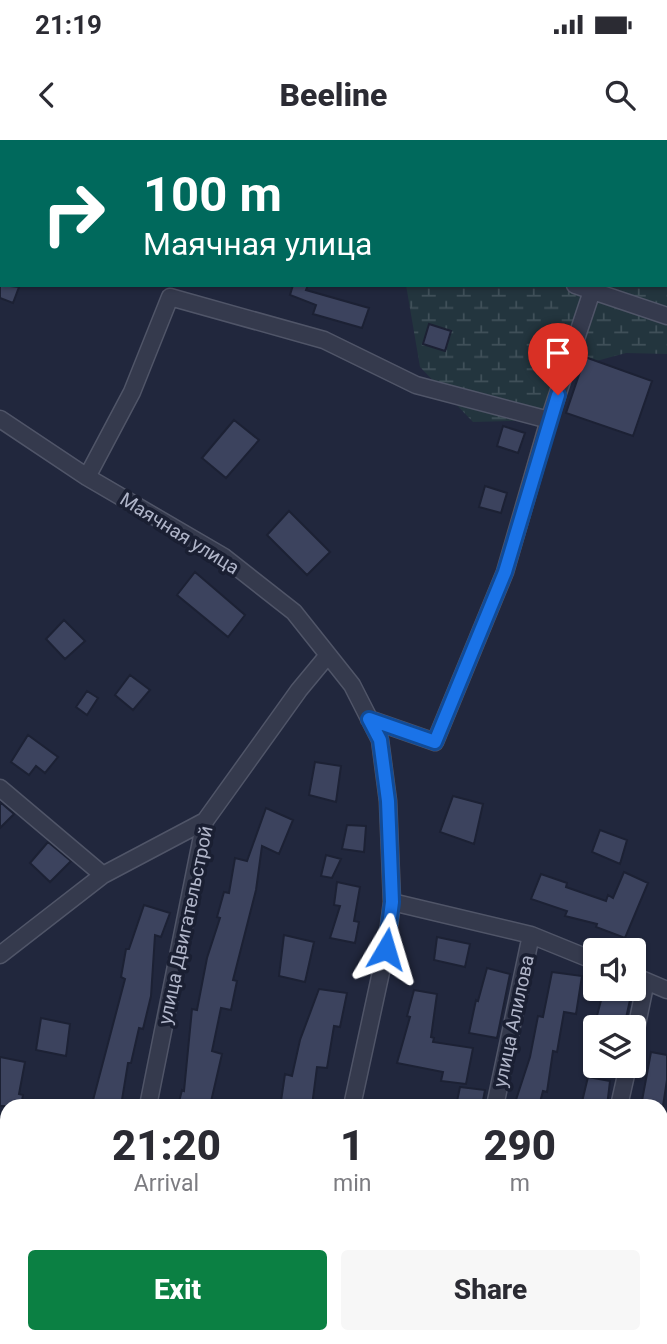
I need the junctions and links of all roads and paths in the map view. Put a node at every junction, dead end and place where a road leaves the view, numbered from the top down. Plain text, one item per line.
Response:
1 (593, 289) edge
2 (667, 316) edge
3 (0, 419) edge
4 (549, 420) junction
5 (87, 477) junction
6 (328, 655) junction
7 (369, 719) junction
8 (0, 788) edge
9 (205, 821) junction
10 (103, 875) junction
11 (392, 902) junction
12 (531, 935) junction
13 (0, 955) edge
14 (583, 956) edge
15 (646, 981) edge
16 (667, 990) edge
17 (625, 1078) edge
18 (149, 1099) edge
19 (354, 1099) edge
20 (496, 1099) edge
21 (621, 1099) edge

1 - 2 street
1 - 4 street
3 - 5 street, Маячная улица
4 - 5 street
4 - 7 street
5 - 6 street, Маячная улица
6 - 7 street, Маячная улица
6 - 9 street, улица Двигательстрой
7 - 11 street, Маячная улица
8 - 10 street
9 - 10 street
9 - 18 street, улица Двигательстрой
10 - 13 street
11 - 12 street
11 - 19 street, Маячная улица
12 - 14 street
12 - 20 street, улица Алилова
15 - 16 street
17 - 21 street

